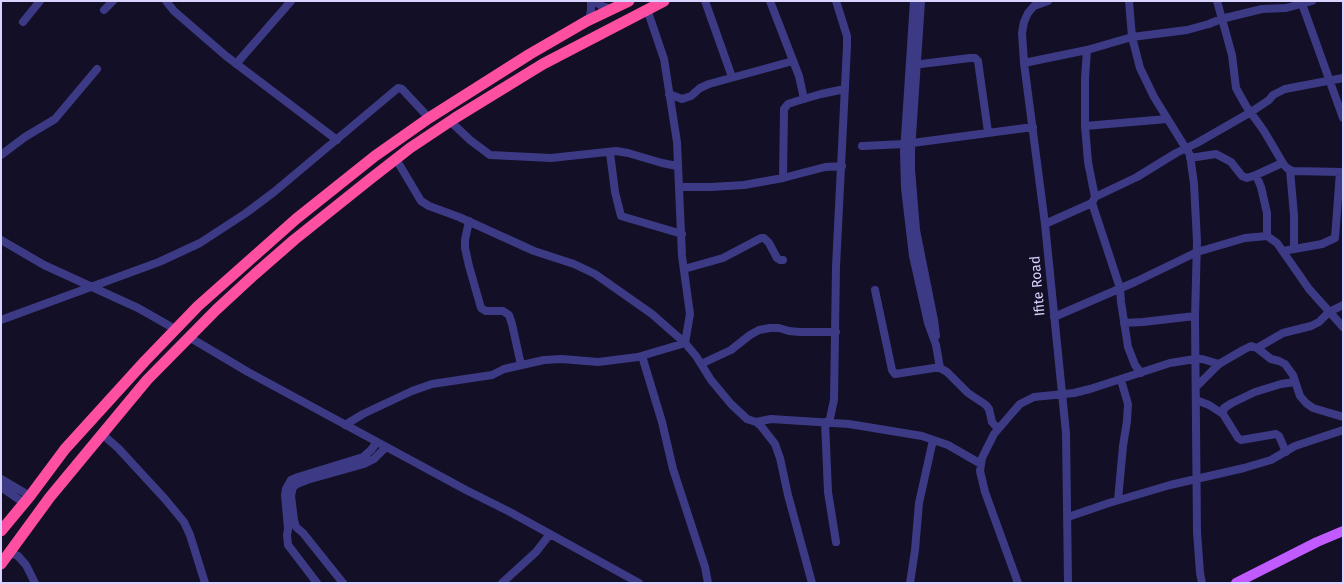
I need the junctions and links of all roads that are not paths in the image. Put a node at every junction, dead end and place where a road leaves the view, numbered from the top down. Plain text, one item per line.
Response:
1 (40, 1) edge
2 (113, 1) edge
3 (166, 1) edge
4 (290, 1) edge
5 (591, 1) edge
6 (594, 1) edge
7 (629, 1) edge
8 (664, 1) edge
9 (705, 1) edge
10 (770, 1) edge
11 (836, 1) edge
12 (914, 1) edge
13 (921, 1) edge
14 (1048, 1) edge
15 (1129, 1) edge
16 (1217, 1) edge
17 (1312, 1) edge
18 (1301, 2) edge
19 (613, 8) junction
20 (647, 9) junction
21 (104, 10) dead end
22 (1221, 19) junction
23 (588, 21) junction
24 (23, 22) dead end
25 (1132, 37) junction
26 (1088, 50) junction
27 (793, 61) junction
28 (1024, 63) junction
29 (236, 64) junction
30 (914, 65) junction
31 (97, 69) dead end
32 (732, 77) junction
33 (1343, 78) edge
34 (1329, 81) junction
35 (845, 89) junction
36 (669, 94) junction
37 (804, 99) junction
38 (1250, 112) junction
39 (429, 118) junction
40 (1343, 118) edge
41 (1167, 119) junction
42 (450, 121) junction
43 (1085, 126) junction
44 (1033, 127) junction
45 (988, 132) junction
46 (337, 140) junction
47 (908, 143) junction
48 (862, 146) dead end
49 (1186, 147) junction
50 (610, 153) junction
51 (1, 156) edge
52 (1190, 158) junction
53 (396, 159) junction
54 (1282, 163) junction
55 (677, 166) junction
56 (842, 166) junction
57 (1290, 170) junction
58 (1341, 172) edge
59 (1256, 175) junction
60 (783, 178) junction
61 (679, 187) junction
62 (1094, 200) junction
63 (469, 221) junction
64 (1045, 224) junction
65 (682, 234) junction
66 (1267, 236) junction
67 (1, 240) edge
68 (1294, 249) junction
69 (1283, 251) junction
70 (1197, 252) junction
71 (783, 260) dead end
72 (684, 269) junction
73 (94, 287) junction
74 (1120, 288) junction
75 (875, 290) dead end
76 (1343, 305) edge
77 (1329, 312) junction
78 (1195, 316) junction
79 (1054, 317) junction
80 (1, 320) edge
81 (1124, 323) junction
82 (1343, 326) edge
83 (176, 329) junction
84 (836, 332) junction
85 (189, 337) junction
86 (685, 343) junction
87 (1257, 348) junction
88 (642, 356) junction
89 (1195, 359) junction
90 (701, 364) junction
91 (1219, 364) junction
92 (521, 365) junction
93 (940, 368) junction
94 (1141, 373) junction
95 (1121, 380) junction
96 (1295, 382) junction
97 (1196, 388) junction
98 (1062, 394) junction
99 (1196, 400) junction
100 (1223, 414) junction
101 (1343, 417) edge
102 (756, 422) junction
103 (827, 422) junction
104 (345, 425) junction
105 (998, 429) junction
106 (1343, 430) edge
107 (102, 434) junction
108 (933, 440) junction
109 (377, 442) junction
110 (386, 446) junction
111 (1286, 452) junction
112 (981, 464) junction
113 (1197, 478) junction
114 (1, 479) edge
115 (1, 487) edge
116 (27, 499) junction
117 (1118, 500) junction
118 (1068, 517) junction
119 (1, 531) edge
120 (1343, 531) edge
121 (550, 534) junction
122 (1343, 537) edge
123 (836, 542) dead end
124 (9, 552) junction
125 (1, 564) edge
126 (34, 583) edge
127 (205, 583) edge
128 (316, 583) edge
129 (343, 583) edge
130 (502, 583) edge
131 (639, 583) edge
132 (708, 583) edge
133 (812, 583) edge
134 (910, 583) edge
135 (1018, 583) edge
136 (1068, 583) edge
137 (1202, 583) edge
138 (1236, 583) edge
139 (1247, 583) edge

1 - 24 street
2 - 21 street
3 - 29 street
4 - 29 street
5 - 23 street
6 - 19 street
7 - 19 highway
8 - 20 highway
9 - 32 street
10 - 27 street
11 - 35 street
12 - 30 street
13 - 30 street
14 - 28 street, Ifite Road
15 - 25 street
16 - 22 street
17 - 18 street
18 - 22 street
18 - 34 street
19 - 23 highway
20 - 36 street
20 - 42 highway
22 - 25 street
22 - 38 street
23 - 39 highway
25 - 26 street
25 - 41 street
26 - 28 street
26 - 43 street
27 - 32 street
27 - 37 street
28 - 44 street, Ifite Road
29 - 46 street
30 - 45 street
30 - 47 street
31 - 51 street
32 - 36 street
33 - 34 street
34 - 38 street
34 - 40 street
35 - 37 street
35 - 56 street
36 - 55 street
37 - 60 street
38 - 49 street
38 - 54 street
39 - 46 street
39 - 83 highway
41 - 43 street
41 - 49 street
42 - 50 street
42 - 53 highway
43 - 62 street
44 - 45 street
44 - 64 street, Ifite Road
45 - 47 street
46 - 73 street
47 - 48 street
47 - 93 street
49 - 52 street
49 - 62 street
50 - 55 street
50 - 65 street
52 - 59 street
52 - 70 street
53 - 63 street
53 - 85 highway
54 - 57 street
54 - 59 street
55 - 61 street
56 - 60 street
56 - 84 street
57 - 58 street
57 - 68 street
58 - 68 street
59 - 66 street
60 - 61 street
61 - 65 street
62 - 64 street
62 - 74 street
63 - 86 street
63 - 92 street
64 - 79 street, Ifite Road
65 - 72 street
66 - 69 street
66 - 70 street
67 - 73 street
68 - 69 street
69 - 77 street
70 - 74 street
70 - 78 street
71 - 72 street
72 - 86 street
73 - 80 street
73 - 83 street
74 - 79 street
74 - 81 street
75 - 93 street
76 - 77 street
77 - 82 street
77 - 87 street
78 - 81 street
78 - 89 street
79 - 98 street, Ifite Road
81 - 94 street
83 - 116 highway
84 - 90 street
84 - 103 street
85 - 104 street
85 - 107 highway
86 - 88 street
86 - 90 street
87 - 91 street
87 - 96 street
88 - 92 street
88 - 132 street
89 - 91 street
89 - 94 street
89 - 97 street
90 - 102 street
91 - 97 street
92 - 104 street
93 - 105 street
94 - 95 street
95 - 98 street
95 - 117 street
96 - 100 street
96 - 101 street
97 - 99 street
98 - 105 street
98 - 118 street, Ifite Road
99 - 100 street
99 - 113 street
100 - 111 street
102 - 103 street
102 - 133 street
103 - 108 street
103 - 123 street
104 - 109 street
105 - 112 street
106 - 111 street
107 - 124 highway
107 - 127 street
108 - 112 street
108 - 134 street
109 - 110 street
109 - 128 street
110 - 121 street
110 - 129 street
111 - 113 street
112 - 135 street
113 - 117 street
113 - 137 street
114 - 116 street
115 - 116 street
116 - 119 highway
117 - 118 street
118 - 136 street, Ifite Road
120 - 138 main road
121 - 130 street
121 - 131 street
122 - 139 main road
124 - 125 highway
124 - 126 street

